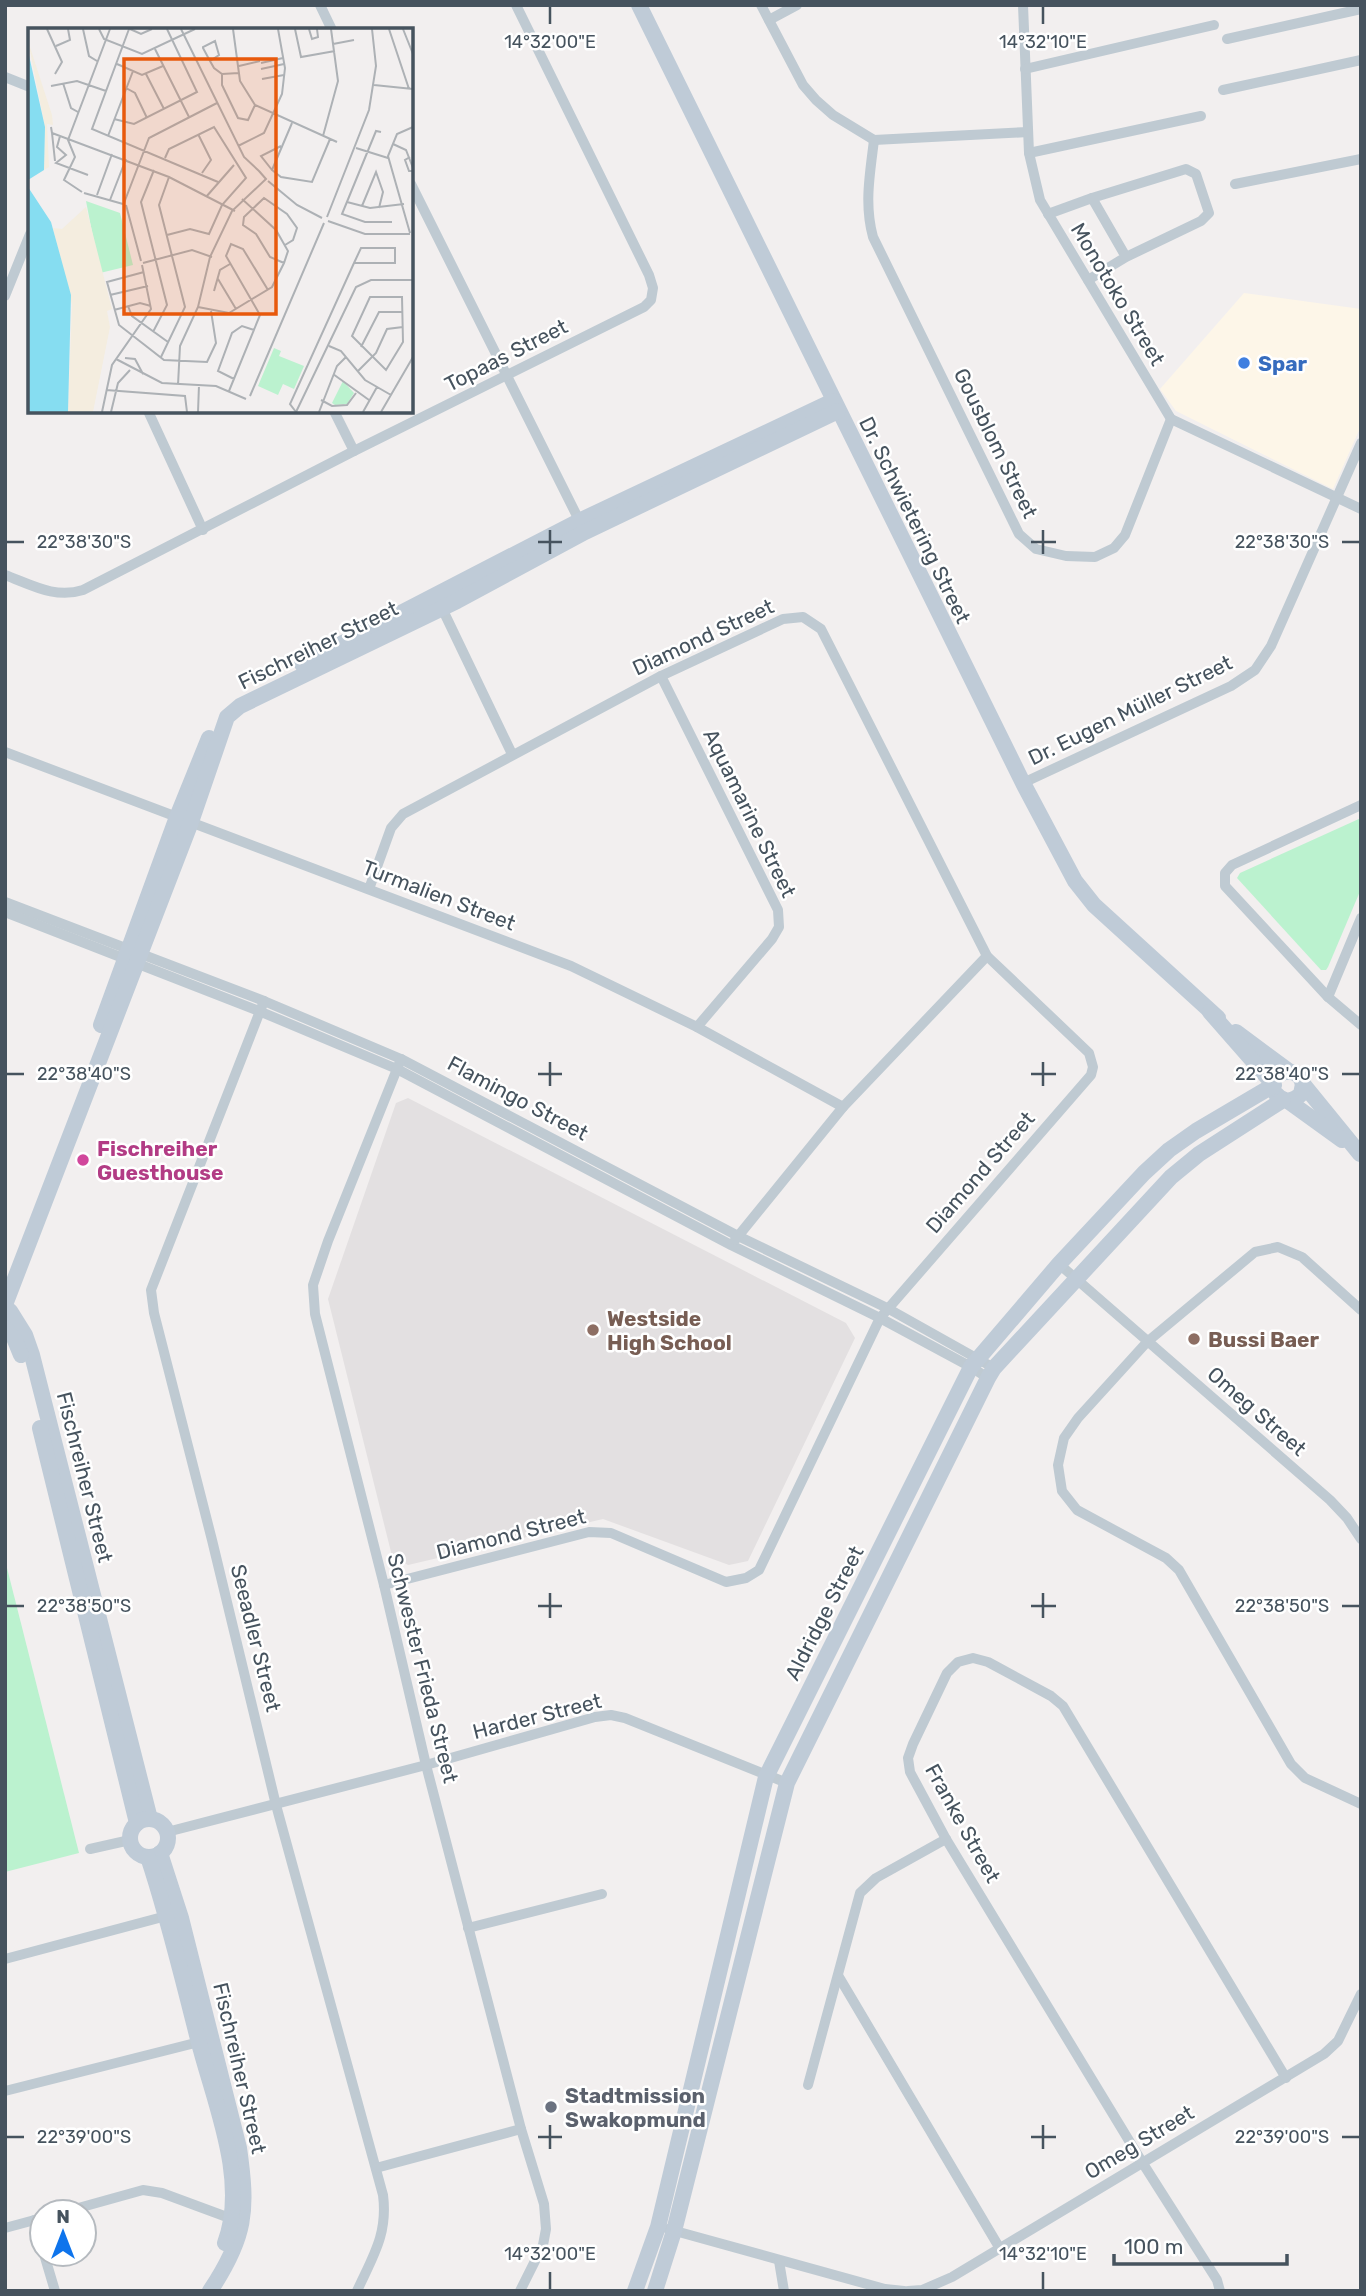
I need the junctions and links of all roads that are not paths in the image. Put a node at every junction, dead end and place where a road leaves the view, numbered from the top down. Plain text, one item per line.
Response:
1 (320, 5) edge
2 (516, 5) edge
3 (639, 5) edge
4 (761, 5) edge
5 (797, 5) edge
6 (1023, 5) edge
7 (1361, 9) edge
8 (769, 20) junction
9 (1214, 25) dead end
10 (331, 28) edge
11 (1227, 38) dead end
12 (1361, 60) edge
13 (1025, 69) junction
14 (5, 77) edge
15 (28, 87) edge
16 (1223, 90) dead end
17 (1201, 116) dead end
18 (1028, 132) junction
19 (874, 140) junction
20 (1029, 153) junction
21 (1361, 159) edge
22 (1235, 184) dead end
23 (413, 188) edge
24 (1091, 198) junction
25 (1048, 214) junction
26 (28, 239) edge
27 (1126, 257) junction
28 (19, 262) junction
29 (28, 266) edge
30 (1088, 280) junction
31 (5, 296) edge
32 (507, 376) junction
33 (836, 406) junction
34 (149, 413) edge
35 (335, 413) edge
36 (1171, 419) junction
37 (1361, 443) edge
38 (354, 451) junction
39 (1336, 497) junction
40 (1361, 509) edge
41 (582, 527) junction
42 (203, 530) junction
43 (5, 575) edge
44 (439, 602) junction
45 (661, 676) junction
46 (5, 752) edge
47 (512, 754) junction
48 (1023, 783) junction
49 (1361, 806) edge
50 (184, 820) junction
51 (369, 889) junction
52 (7, 909) edge
53 (1361, 918) edge
54 (987, 956) junction
55 (133, 957) junction
56 (1328, 997) junction
57 (262, 1006) junction
58 (1210, 1013) junction
59 (1361, 1025) edge
60 (697, 1027) junction
61 (399, 1064) junction
62 (1290, 1072) junction
63 (1303, 1084) junction
64 (1274, 1085) junction
65 (1285, 1100) junction
66 (844, 1107) junction
67 (1361, 1154) edge
68 (734, 1240) junction
69 (1059, 1264) junction
70 (5, 1275) edge
71 (1077, 1278) junction
72 (7, 1308) edge
73 (887, 1308) junction
74 (1361, 1310) edge
75 (880, 1318) junction
76 (5, 1328) edge
77 (1147, 1342) junction
78 (974, 1362) junction
79 (991, 1373) junction
80 (1361, 1539) edge
81 (384, 1585) junction
82 (426, 1765) junction
83 (766, 1777) junction
84 (787, 1783) junction
85 (1361, 1804) edge
86 (276, 1805) junction
87 (144, 1821) junction
88 (167, 1832) junction
89 (946, 1839) junction
90 (130, 1840) junction
91 (90, 1849) dead end
92 (154, 1855) junction
93 (602, 1895) dead end
94 (174, 1914) junction
95 (468, 1928) junction
96 (5, 1959) edge
97 (839, 1977) junction
98 (1361, 1994) edge
99 (205, 2040) junction
100 (1286, 2078) junction
101 (808, 2085) dead end
102 (5, 2091) edge
103 (521, 2129) junction
104 (1142, 2162) junction
105 (376, 2168) junction
106 (98, 2203) edge
107 (237, 2221) junction
108 (28, 2222) edge
109 (5, 2228) edge
110 (666, 2229) junction
111 (999, 2248) junction
112 (779, 2261) junction
113 (48, 2268) edge
114 (55, 2291) edge
115 (198, 2291) edge
116 (210, 2291) edge
117 (357, 2291) edge
118 (520, 2291) edge
119 (635, 2291) edge
120 (655, 2291) edge
121 (784, 2291) edge
122 (906, 2291) edge
123 (1220, 2291) edge

1 - 10 street
2 - 32 street, Topaas Street
3 - 33 street, Dr. Schwietering Street
4 - 8 street
5 - 8 street
6 - 13 street, Monotoko Street
7 - 11 street
8 - 19 street
9 - 13 street
12 - 16 street
13 - 18 street, Monotoko Street
14 - 15 street
17 - 20 street
18 - 19 street
18 - 20 street, Monotoko Street
19 - 36 street, Gousblom Street
20 - 25 street, Monotoko Street
21 - 22 street
23 - 32 street
24 - 25 street
24 - 27 street
24 - 27 street
25 - 30 street, Monotoko Street
26 - 28 street
27 - 30 street
28 - 29 street
28 - 31 street
30 - 36 street, Monotoko Street
32 - 38 street, Topaas Street
32 - 41 street
33 - 41 street, Fischreiher Street
33 - 48 street, Dr. Schwietering Street
34 - 42 street
35 - 38 street
36 - 39 street
37 - 39 street, Dr. Eugen Müller Street
38 - 42 street, Topaas Street
39 - 40 street
39 - 48 street, Dr. Eugen Müller Street
41 - 44 street, Fischreiher Street
42 - 43 street, Topaas Street
44 - 47 street
44 - 50 street, Fischreiher Street
45 - 47 street, Diamond Street
45 - 54 street, Diamond Street
45 - 60 street, Aquamarine Street
46 - 50 street, Turmalien Street
47 - 51 street, Diamond Street
48 - 58 street, Dr. Schwietering Street
49 - 56 street
50 - 51 street, Turmalien Street
50 - 55 street, Fischreiher Street
51 - 60 street, Turmalien Street
52 - 55 street, Flamingo Street
53 - 56 street
54 - 66 street
54 - 73 street, Diamond Street
55 - 57 street, Flamingo Street
55 - 70 street, Fischreiher Street
55 - 72 street, Fischreiher Street
56 - 59 street
57 - 61 street, Flamingo Street
57 - 86 street, Seeadler Street
58 - 62 street, Dr. Schwietering Street
58 - 64 street, Dr. Schwietering Street
60 - 66 street, Turmalien Street
61 - 68 street, Flamingo Street
61 - 81 street, Schwester Frieda Street
62 - 63 street
62 - 64 street
63 - 65 street
63 - 67 street
64 - 65 street
64 - 69 street, Aldridge Street
65 - 67 street
65 - 71 street, Aldridge Street
66 - 68 street
68 - 73 street, Flamingo Street
68 - 75 street, Flamingo Street
69 - 71 street, Omeg Street
69 - 78 street, Aldridge Street
71 - 77 street, Omeg Street
71 - 79 street, Aldridge Street
72 - 87 street, Fischreiher Street
73 - 75 street, Diamond Street
73 - 78 street, Flamingo Street
74 - 77 street
75 - 78 street, Flamingo Street
75 - 81 street, Diamond Street
76 - 87 street, Fischreiher Street
77 - 80 street, Omeg Street
77 - 85 street
78 - 79 street, Flamingo Street
78 - 83 street, Aldridge Street
79 - 84 street, Aldridge Street
81 - 82 street, Schwester Frieda Street
82 - 83 street, Harder Street
82 - 86 street, Harder Street
82 - 95 street, Schwester Frieda Street
83 - 84 street, Harder Street
83 - 110 street, Aldridge Street
84 - 110 street, Aldridge Street
86 - 88 street, Harder Street
86 - 105 street, Seeadler Street
87 - 88 street
87 - 90 street
88 - 92 street
89 - 97 street
89 - 100 street, Franke Street
89 - 104 street, Franke Street
90 - 91 street
90 - 92 street
92 - 94 street, Fischreiher Street
93 - 95 street
94 - 96 street
94 - 99 street, Fischreiher Street
95 - 103 street, Schwester Frieda Street
97 - 101 street
97 - 111 street
98 - 100 street, Omeg Street
99 - 102 street
99 - 107 street, Fischreiher Street
100 - 104 street, Omeg Street
103 - 105 street
103 - 118 street, Schwester Frieda Street
104 - 111 street, Omeg Street
104 - 123 street, Franke Street
105 - 117 street, Seeadler Street
106 - 107 street
107 - 115 street, Fischreiher Street
107 - 116 street, Fischreiher Street
108 - 109 street
110 - 112 street, Omeg Street
110 - 119 street, Aldridge Street
110 - 120 street, Aldridge Street
111 - 122 street, Omeg Street
112 - 121 street
112 - 122 street, Omeg Street
113 - 114 street

